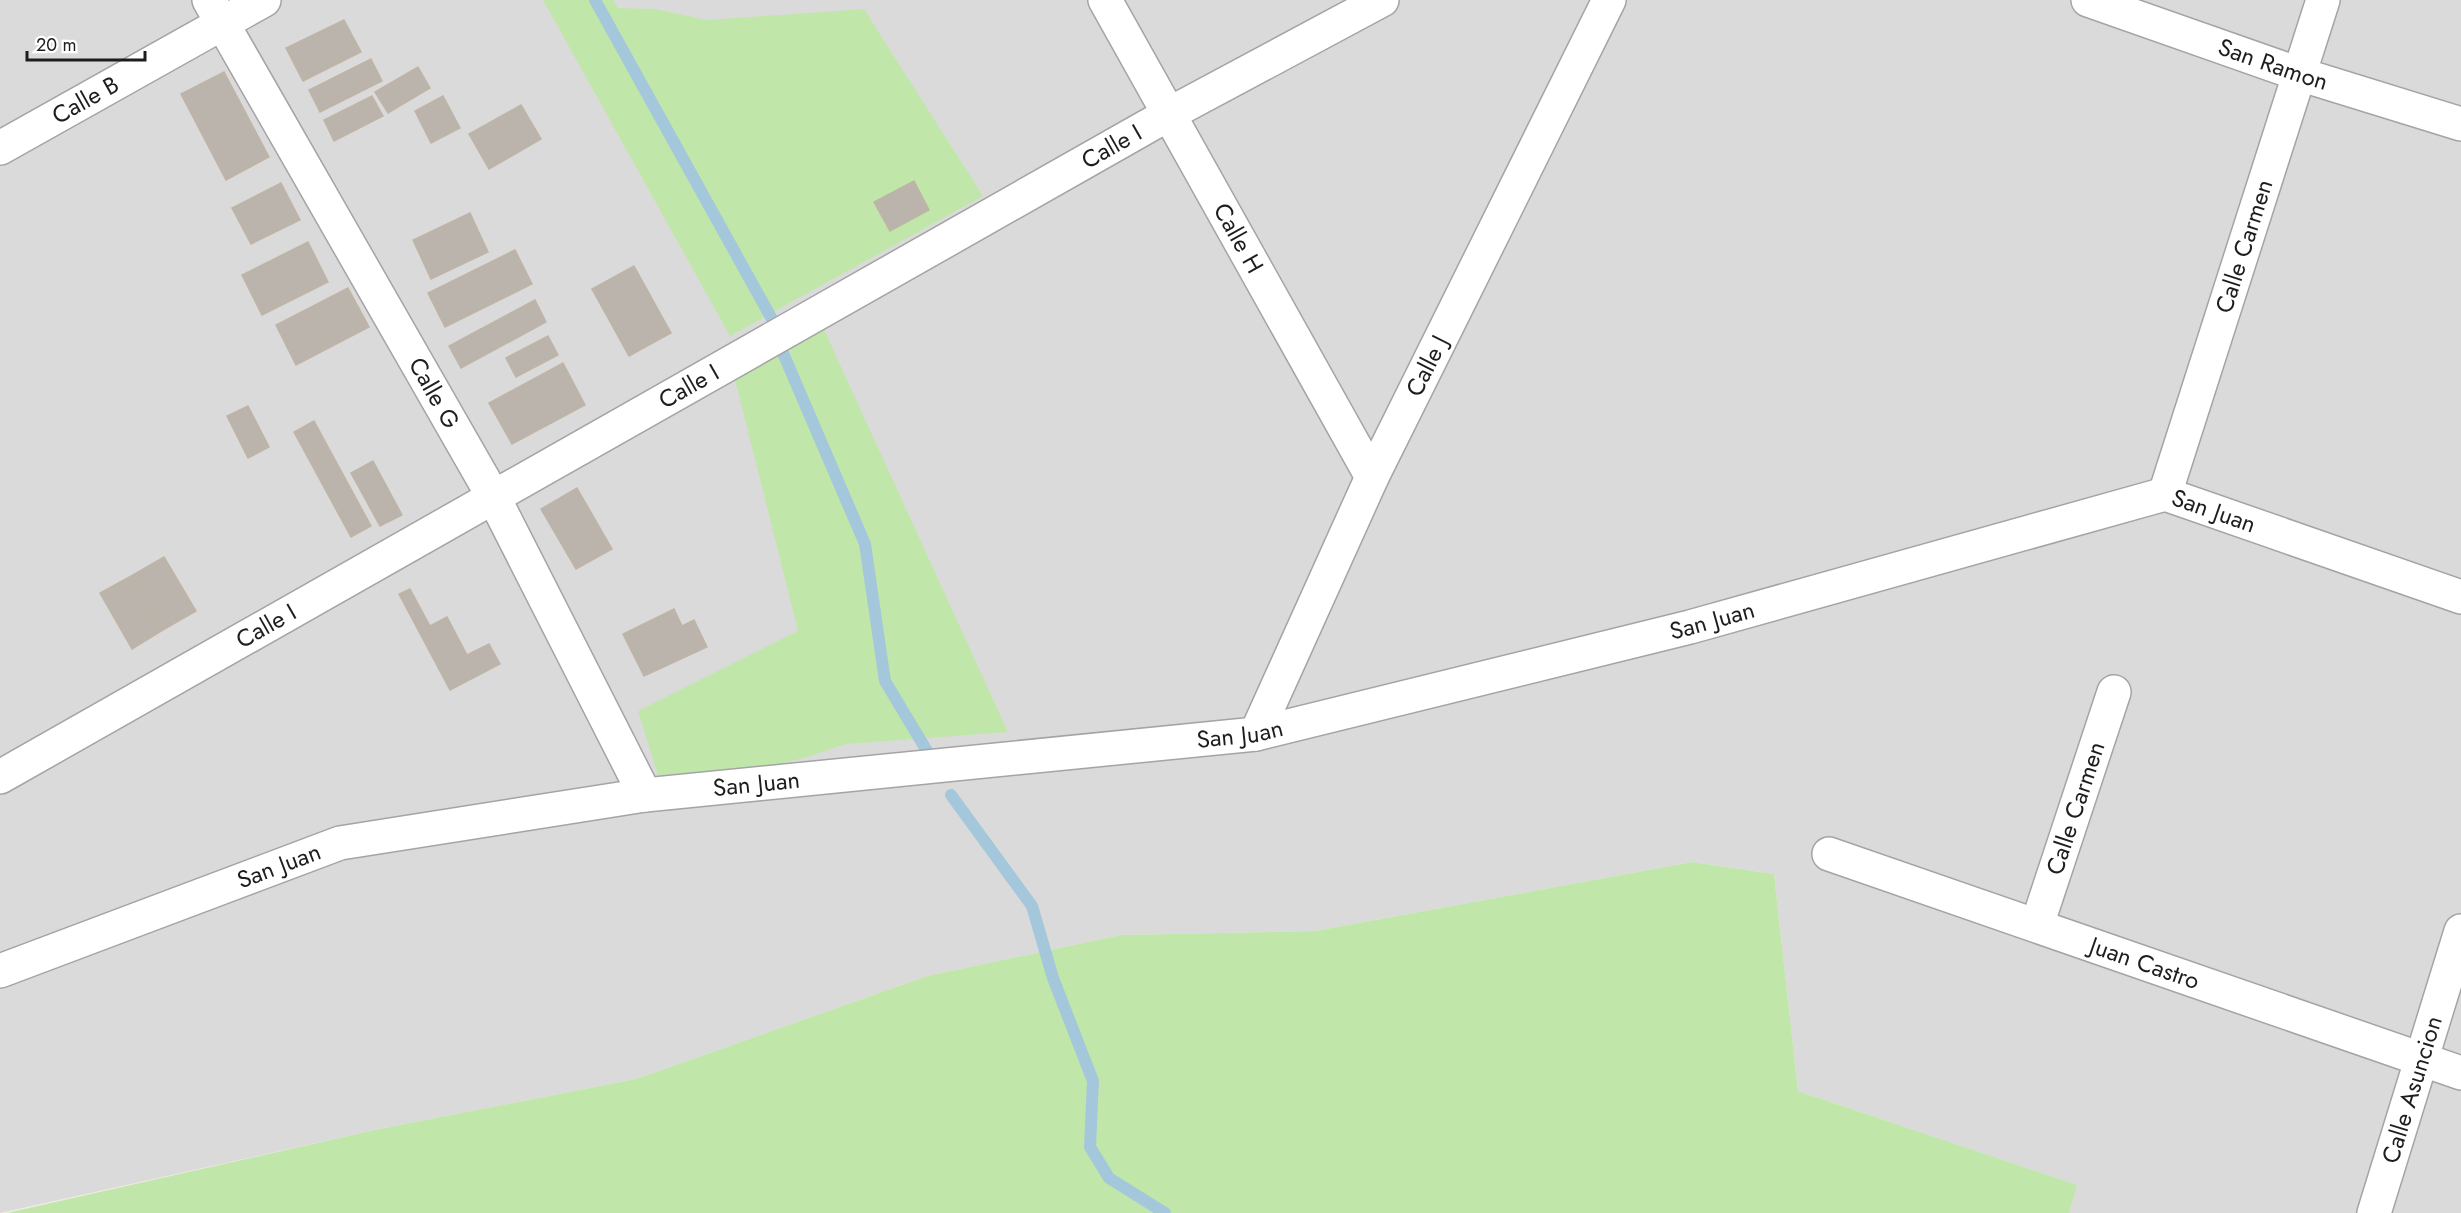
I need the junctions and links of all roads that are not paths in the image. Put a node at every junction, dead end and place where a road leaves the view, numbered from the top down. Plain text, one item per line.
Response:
1 (264, 0) edge
2 (1105, 0) edge
3 (1382, 0) edge
4 (1609, 0) edge
5 (2088, 0) edge
6 (2323, 0) edge
7 (215, 12) edge
8 (2299, 74) junction
9 (1169, 114) junction
10 (2461, 124) edge
11 (0, 148) edge
12 (1372, 477) junction
13 (2165, 494) junction
14 (493, 496) junction
15 (2461, 597) edge
16 (2114, 692) dead end
17 (1256, 734) junction
18 (0, 777) edge
19 (645, 795) junction
20 (1829, 854) dead end
21 (2037, 925) junction
22 (2461, 931) edge
23 (0, 971) edge
24 (2420, 1060) junction
25 (2461, 1073) edge
26 (2374, 1213) edge

1 - 7 street, Calle B
2 - 9 street, Calle H
3 - 9 street, Calle I
4 - 12 street, Calle J
5 - 8 street, San Ramon
6 - 8 street, Calle Carmen
7 - 11 street, Calle B
7 - 14 street, Calle G
8 - 10 street, San Ramon
8 - 13 street, Calle Carmen
9 - 12 street, Calle H
9 - 14 street, Calle I
12 - 17 street, Calle J
13 - 15 street, San Juan
13 - 17 street, San Juan
14 - 18 street, Calle I
14 - 19 street, Calle G
16 - 21 street, Calle Carmen
17 - 19 street, San Juan
19 - 23 street, San Juan
20 - 21 street, Juan Castro
21 - 24 street, Juan Castro
22 - 24 street, Calle Asuncion
24 - 25 street, Juan Castro
24 - 26 street, Calle Asuncion

